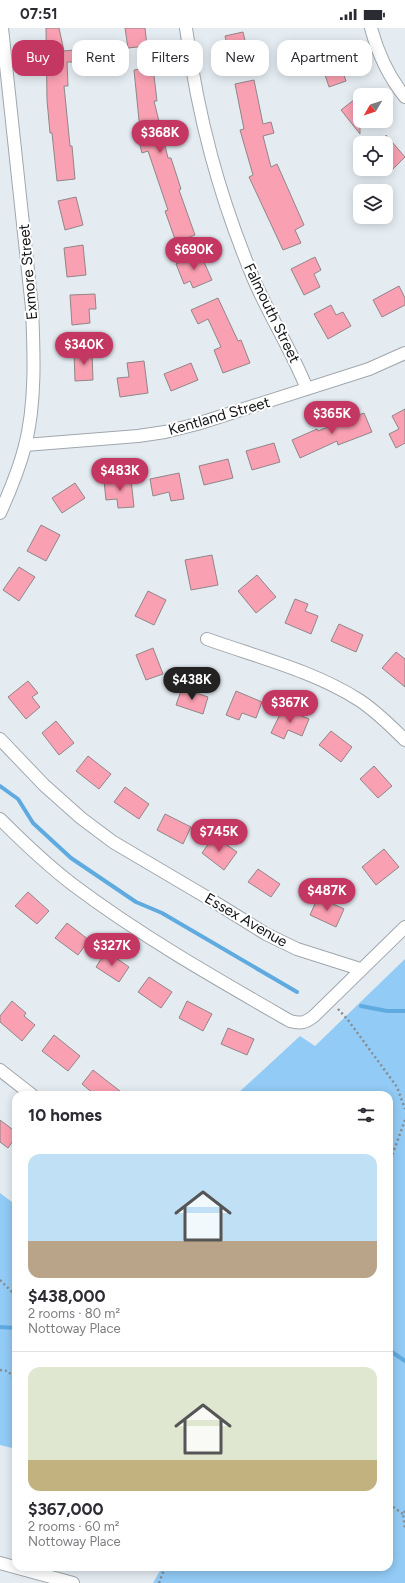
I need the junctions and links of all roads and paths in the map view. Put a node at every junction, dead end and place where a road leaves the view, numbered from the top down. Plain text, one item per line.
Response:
1 (2, 28) edge
2 (186, 28) edge
3 (371, 28) edge
4 (405, 97) edge
5 (405, 353) edge
6 (307, 389) junction
7 (25, 445) junction
8 (0, 513) edge
9 (207, 639) dead end
10 (0, 739) edge
11 (405, 740) edge
12 (0, 819) edge
13 (405, 927) edge
14 (360, 969) junction
15 (329, 1000) junction
16 (0, 1070) edge
17 (27, 1091) edge
18 (405, 1109) edge
19 (405, 1120) edge
20 (393, 1153) edge
21 (0, 1280) edge
22 (12, 1292) edge
23 (0, 1370) edge
24 (12, 1376) edge
25 (393, 1506) edge
26 (404, 1512) edge
27 (405, 1528) edge
28 (0, 1563) edge
29 (12, 1566) edge
30 (30, 1571) edge
31 (164, 1571) edge
32 (74, 1583) edge
33 (159, 1583) edge

1 - 7 street, Exmore Street
2 - 6 street, Falmouth Street
3 - 4 street
5 - 6 street, Kentland Street
6 - 7 street, Kentland Street
7 - 8 street, Exmore Street
9 - 11 street
10 - 14 street, Essex Avenue
12 - 15 street
13 - 14 street
14 - 15 street
15 - 18 path
16 - 17 street
19 - 20 path
21 - 22 path
23 - 24 path
25 - 26 path
26 - 27 path
28 - 29 street
30 - 32 street
31 - 33 path

